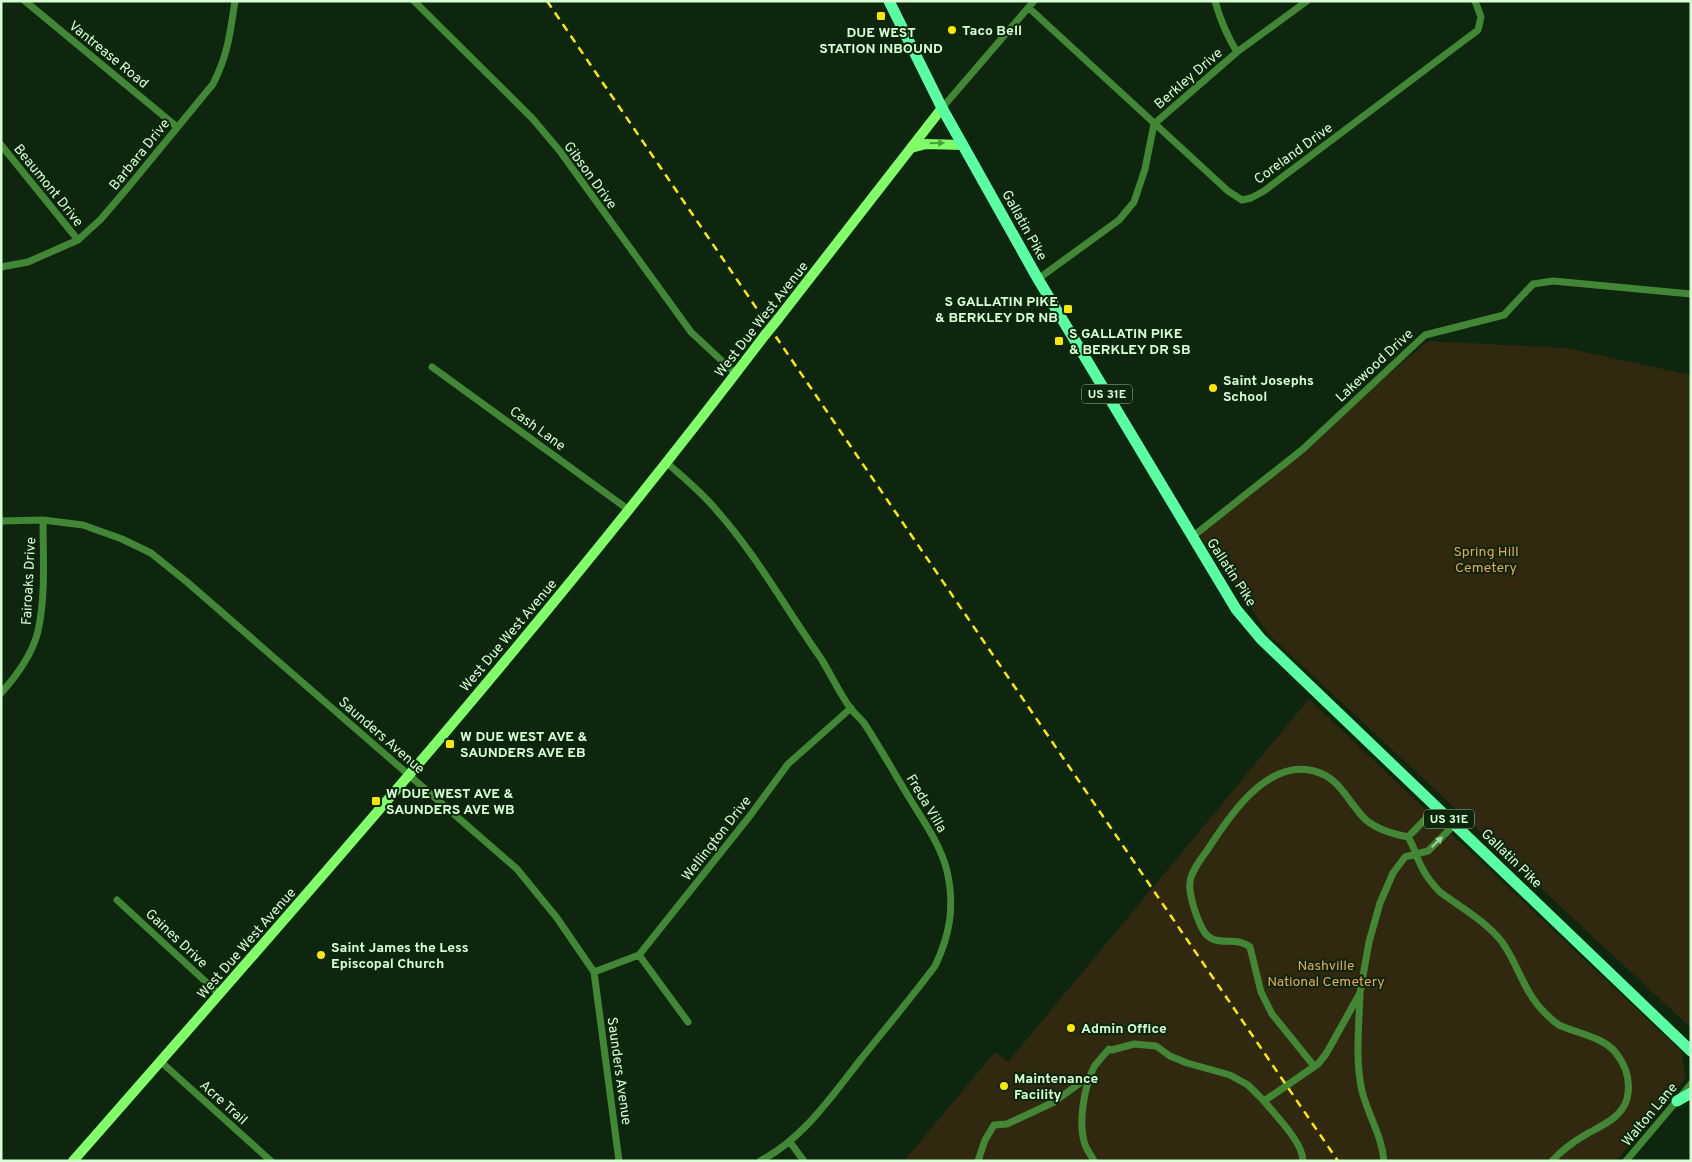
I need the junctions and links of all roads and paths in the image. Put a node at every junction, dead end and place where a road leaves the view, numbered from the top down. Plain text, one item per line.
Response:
1 (25, 1) edge
2 (235, 1) edge
3 (414, 1) edge
4 (889, 1) edge
5 (1034, 1) edge
6 (1215, 1) edge
7 (1307, 1) edge
8 (1474, 1) edge
9 (1029, 8) junction
10 (1237, 52) junction
11 (942, 108) junction
12 (1154, 124) junction
13 (177, 126) junction
14 (1, 145) edge
15 (963, 145) junction
16 (911, 148) junction
17 (78, 240) junction
18 (1, 267) edge
19 (1038, 279) junction
20 (1691, 294) edge
21 (432, 367) dead end
22 (736, 374) junction
23 (666, 462) junction
24 (629, 510) junction
25 (43, 520) junction
26 (1, 521) edge
27 (1192, 537) junction
28 (1, 693) edge
29 (851, 708) junction
30 (410, 776) junction
31 (1437, 807) junction
32 (1455, 824) junction
33 (1408, 837) junction
34 (1416, 854) junction
35 (117, 900) dead end
36 (639, 955) junction
37 (594, 972) junction
38 (1360, 992) junction
39 (219, 994) junction
40 (688, 1022) dead end
41 (1691, 1051) edge
42 (160, 1061) junction
43 (1314, 1066) junction
44 (1080, 1083) dead end
45 (1691, 1084) edge
46 (1691, 1093) edge
47 (1264, 1101) junction
48 (1677, 1101) junction
49 (790, 1142) junction
50 (73, 1161) edge
51 (271, 1161) edge
52 (620, 1161) edge
53 (760, 1161) edge
54 (804, 1161) edge
55 (978, 1161) edge
56 (1094, 1161) edge
57 (1302, 1161) edge
58 (1384, 1161) edge
59 (1552, 1161) edge
60 (1626, 1161) edge

1 - 13 street, Vantrease Road
2 - 13 street, Barbara Drive
3 - 22 street, Gibson Drive
4 - 11 main road, Gallatin Pike / US 31E
5 - 9 street
6 - 10 street
7 - 10 street, Berkley Drive
8 - 12 street, Coreland Drive
9 - 11 street
9 - 12 street, Coreland Drive
10 - 12 street, Berkley Drive
11 - 15 main road, Gallatin Pike / US 31E
11 - 16 main road, West Due West Avenue
12 - 19 street, Berkley Drive
13 - 17 street, Barbara Drive
14 - 17 street, Beaumont Drive
16 -> 15 main road
15 - 19 main road, Gallatin Pike / US 31E
16 - 22 main road, West Due West Avenue, bridge
17 - 18 street, Barbara Drive
19 - 27 main road, Gallatin Pike / US 31E
20 - 27 street, Lakewood Drive
21 - 24 street, Cash Lane
22 - 23 main road, West Due West Avenue
23 - 24 main road, West Due West Avenue
23 - 29 street, Freda Villa
24 - 30 main road, West Due West Avenue
25 - 26 street, Saunders Avenue
25 - 28 street, Fairoaks Drive
25 - 30 street, Saunders Avenue
27 - 31 main road, Gallatin Pike / US 31E
29 - 36 street, Wellington Drive
29 - 49 street, Freda Villa
30 - 37 street, Saunders Avenue
30 - 39 main road, West Due West Avenue
31 - 32 main road, Gallatin Pike / US 31E
31 - 33 street
34 -> 32 street
32 - 41 main road, Gallatin Pike / US 31E
33 - 34 street
33 - 43 street
34 - 38 street
34 - 59 street
35 - 39 street, Gaines Drive
36 - 37 street
36 - 40 street
37 - 52 street, Saunders Avenue
38 - 43 street
38 - 58 street
39 - 42 main road, West Due West Avenue
42 - 50 main road, West Due West Avenue
42 - 51 street, Acre Trail
43 - 47 street
44 - 55 street
45 - 48 street, Walton Lane
46 - 48 main road
47 - 56 street
47 - 57 street
48 - 60 street, Walton Lane
49 - 53 street, Freda Villa
49 - 54 street

